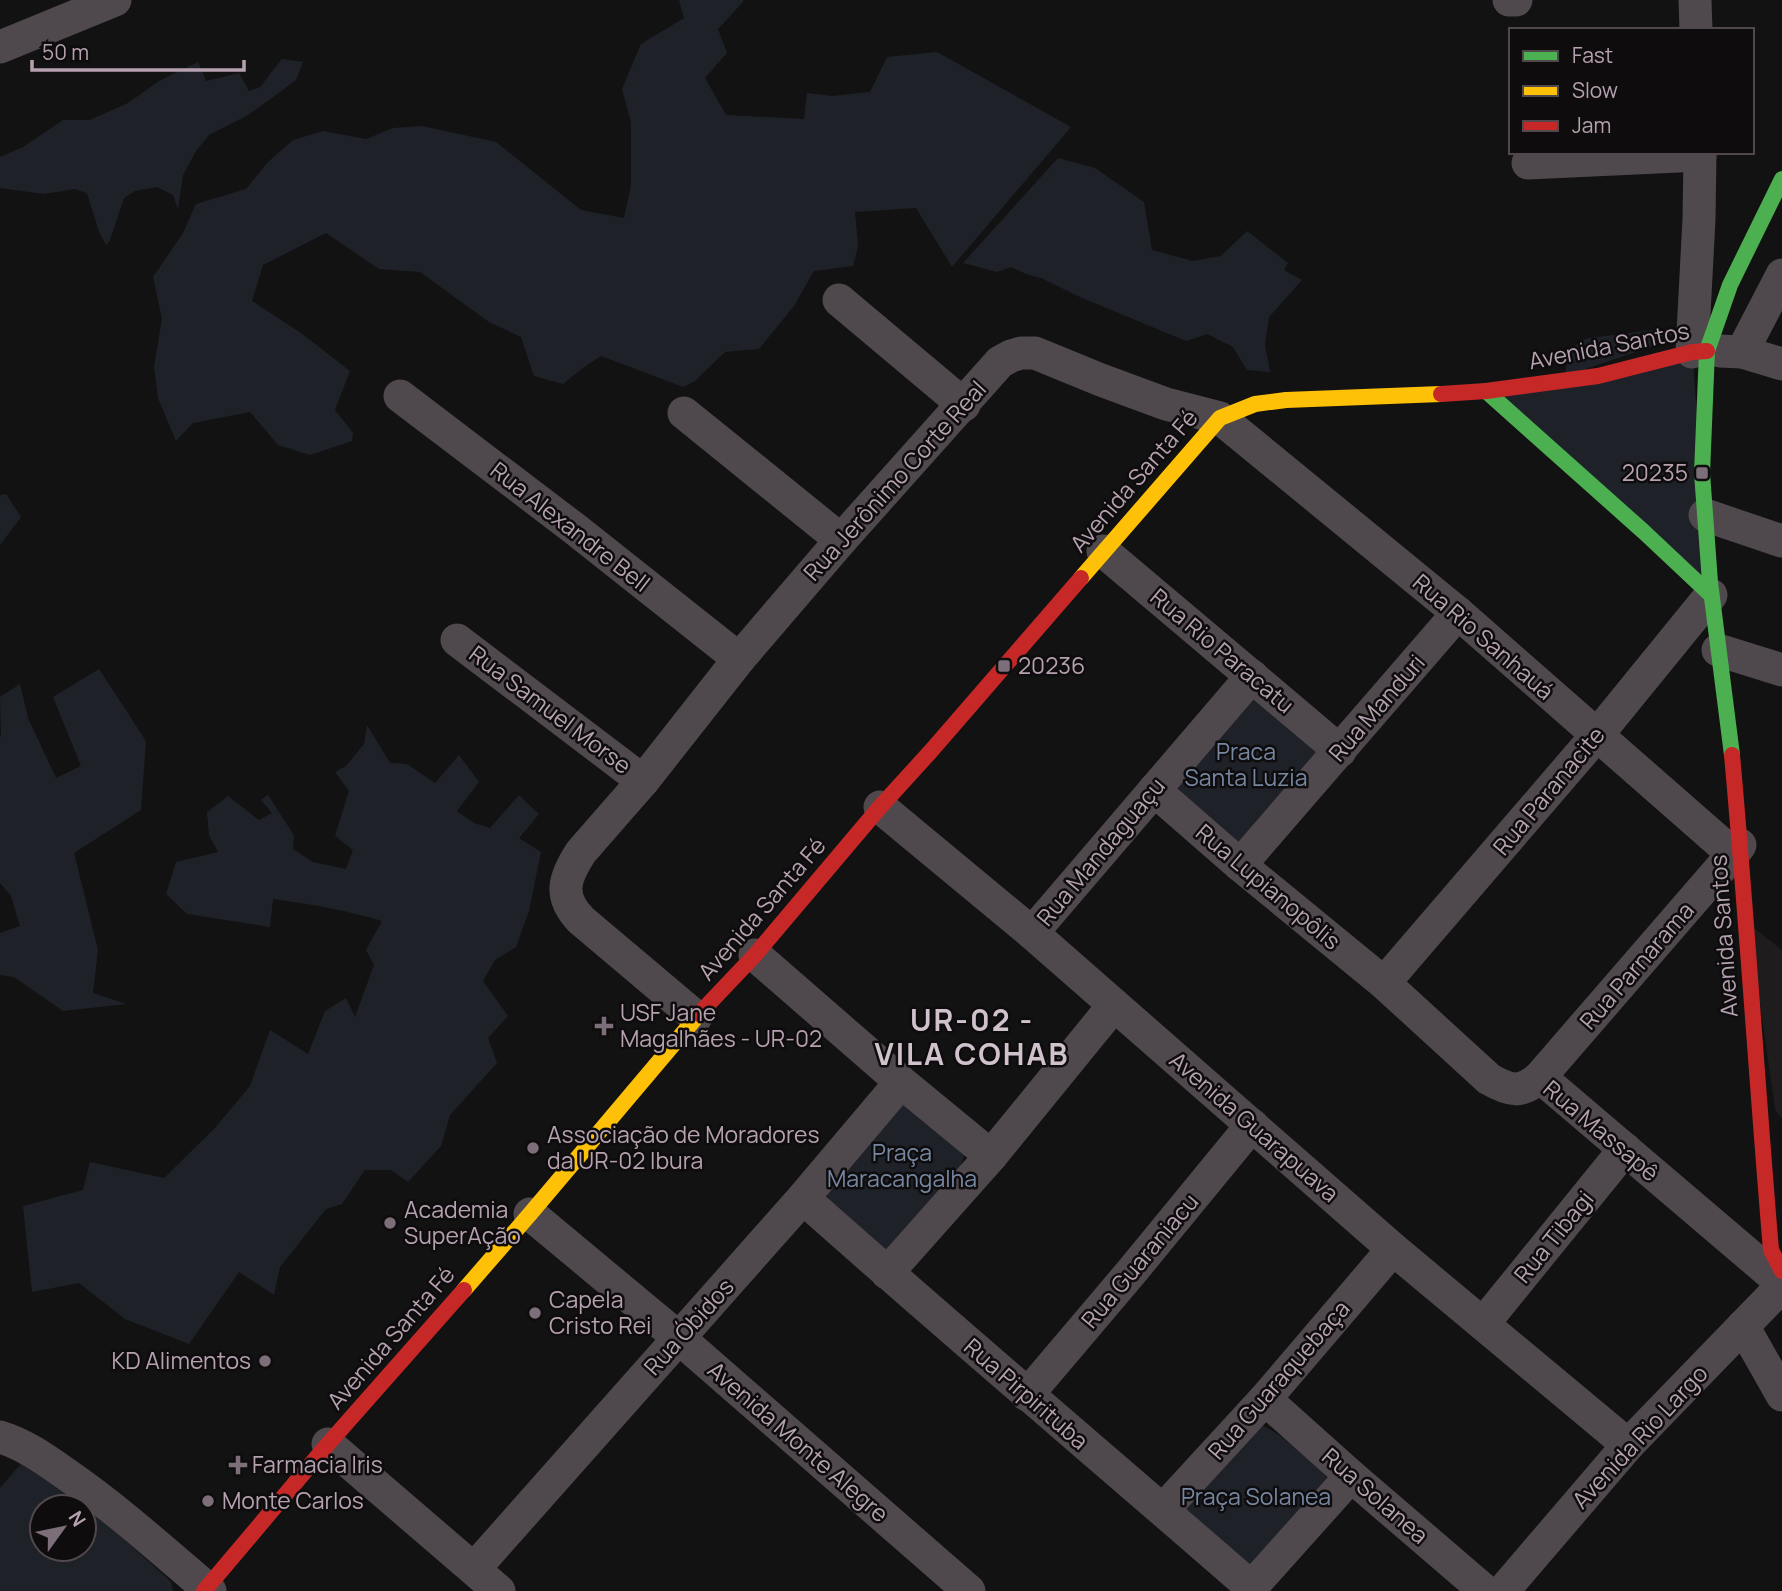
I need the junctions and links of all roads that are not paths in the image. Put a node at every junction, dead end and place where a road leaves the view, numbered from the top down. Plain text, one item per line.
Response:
1 (115, 0) edge
2 (1509, 0) edge
3 (1516, 0) edge
4 (1695, 0) edge
5 (1696, 28) edge
6 (0, 47) edge
7 (1700, 154) edge
8 (1528, 163) dead end
9 (1782, 179) edge
10 (1782, 275) edge
11 (839, 300) dead end
12 (1699, 351) junction
13 (1742, 352) junction
14 (1782, 364) edge
15 (1486, 391) junction
16 (400, 396) dead end
17 (964, 405) junction
18 (684, 413) dead end
19 (1220, 418) junction
20 (1705, 515) junction
21 (841, 540) junction
22 (1782, 541) edge
23 (1103, 551) junction
24 (1711, 595) junction
25 (1458, 613) junction
26 (457, 640) dead end
27 (1718, 650) junction
28 (739, 659) junction
29 (1782, 670) edge
30 (1252, 676) junction
31 (1597, 735) junction
32 (1340, 751) junction
33 (643, 781) junction
34 (1154, 790) junction
35 (880, 807) junction
36 (1736, 850) junction
37 (1240, 865) junction
38 (1032, 933) junction
39 (755, 955) junction
40 (1384, 984) junction
41 (1114, 1005) junction
42 (696, 1017) junction
43 (1540, 1077) junction
44 (901, 1082) junction
45 (1758, 1101) junction
46 (1780, 1112) edge
47 (1252, 1125) junction
48 (1625, 1149) junction
49 (991, 1156) junction
50 (803, 1198) junction
51 (530, 1214) junction
52 (1393, 1249) junction
53 (1782, 1271) edge
54 (887, 1273) junction
55 (1782, 1284) edge
56 (1483, 1324) junction
57 (1743, 1326) junction
58 (679, 1338) junction
59 (1027, 1395) junction
60 (1782, 1395) edge
61 (1265, 1399) junction
62 (0, 1437) edge
63 (328, 1444) junction
64 (1628, 1445) junction
65 (1351, 1476) junction
66 (1163, 1510) junction
67 (474, 1569) junction
68 (1250, 1589) edge
69 (207, 1590) edge
70 (499, 1591) edge
71 (969, 1591) edge
72 (1485, 1591) edge
73 (1503, 1591) edge

1 - 6 street
2 - 3 street
4 - 5 street
7 - 8 street
7 - 12 street
9 - 12 main road
10 - 13 street
11 - 17 street
12 - 13 street
12 - 15 main road, Avenida Santos
12 - 20 main road, Avenida Santos
13 - 14 street
15 - 19 main road, Avenida Santos
15 - 24 main road
16 - 28 street, Rua Alexandre Bell
17 - 19 street, Rua Jerônimo Corte Real
17 - 21 street, Rua Jerônimo Corte Real
18 - 21 street
19 - 23 main road, Avenida Santa Fé
19 - 25 street, Rua Rio Sanhauá
20 - 22 street
20 - 24 main road, Avenida Santos
21 - 28 street, Rua Jerônimo Corte Real
23 - 30 street, Rua Rio Paracatu
23 - 35 main road, Avenida Santa Fé
24 - 27 main road, Avenida Santos
24 - 31 street, Rua Paranacite
25 - 31 street, Rua Rio Sanhauá
25 - 32 street, Rua Manduri
26 - 33 street, Rua Samuel Morse
27 - 29 street
27 - 36 main road, Avenida Santos
28 - 33 street, Rua Jerônimo Corte Real
30 - 32 street, Rua Rio Paracatu
30 - 34 street, Rua Mandaguaçu
31 - 36 street, Rua Rio Sanhauá
31 - 40 street, Rua Paranacite
32 - 37 street, Rua Manduri
33 - 42 street, Rua Jerônimo Corte Real
34 - 37 street, Rua Lupianopôlis
34 - 38 street, Rua Mandaguaçu
35 - 38 street, Avenida Guarapuava
35 - 39 main road, Avenida Santa Fé
36 - 43 street, Rua Parnarama
36 - 45 main road, Avenida Santos
37 - 40 street, Rua Lupianopôlis
38 - 41 street, Avenida Guarapuava
39 - 42 main road, Avenida Santa Fé
39 - 44 street
40 - 43 street, Rua Massapê
41 - 47 street, Avenida Guarapuava
41 - 49 street
42 - 51 main road, Avenida Santa Fé
43 - 48 street, Rua Massapê
44 - 49 street
44 - 50 street, Rua Óbidos
45 - 46 main road
45 - 53 main road, Avenida Santos
47 - 52 street, Avenida Guarapuava
47 - 59 street, Rua Guaraniacu
48 - 55 street, Rua Massapê
48 - 56 street, Rua Tibagi
49 - 54 street
50 - 54 street, Rua Pirpirituba
50 - 58 street, Rua Óbidos
51 - 58 street, Avenida Monte Alegre
51 - 63 main road, Avenida Santa Fé
52 - 56 street, Avenida Guarapuava
52 - 61 street, Rua Guaraquebaça
54 - 59 street, Rua Pirpirituba
55 - 57 street, Avenida Rio Largo
56 - 64 street, Avenida Guarapuava
57 - 60 street
57 - 64 street, Avenida Rio Largo
58 - 67 street, Rua Óbidos
58 - 71 street, Avenida Monte Alegre
59 - 66 street, Rua Pirpirituba
61 - 65 street, Rua Solanea
61 - 66 street, Rua Guaraquebaça
62 - 69 street
63 - 67 street
63 - 69 main road, Avenida Santa Fé
64 - 73 street, Avenida Rio Largo
65 - 68 street
65 - 72 street, Rua Solanea
66 - 68 street, Rua Pirpirituba
67 - 70 street

